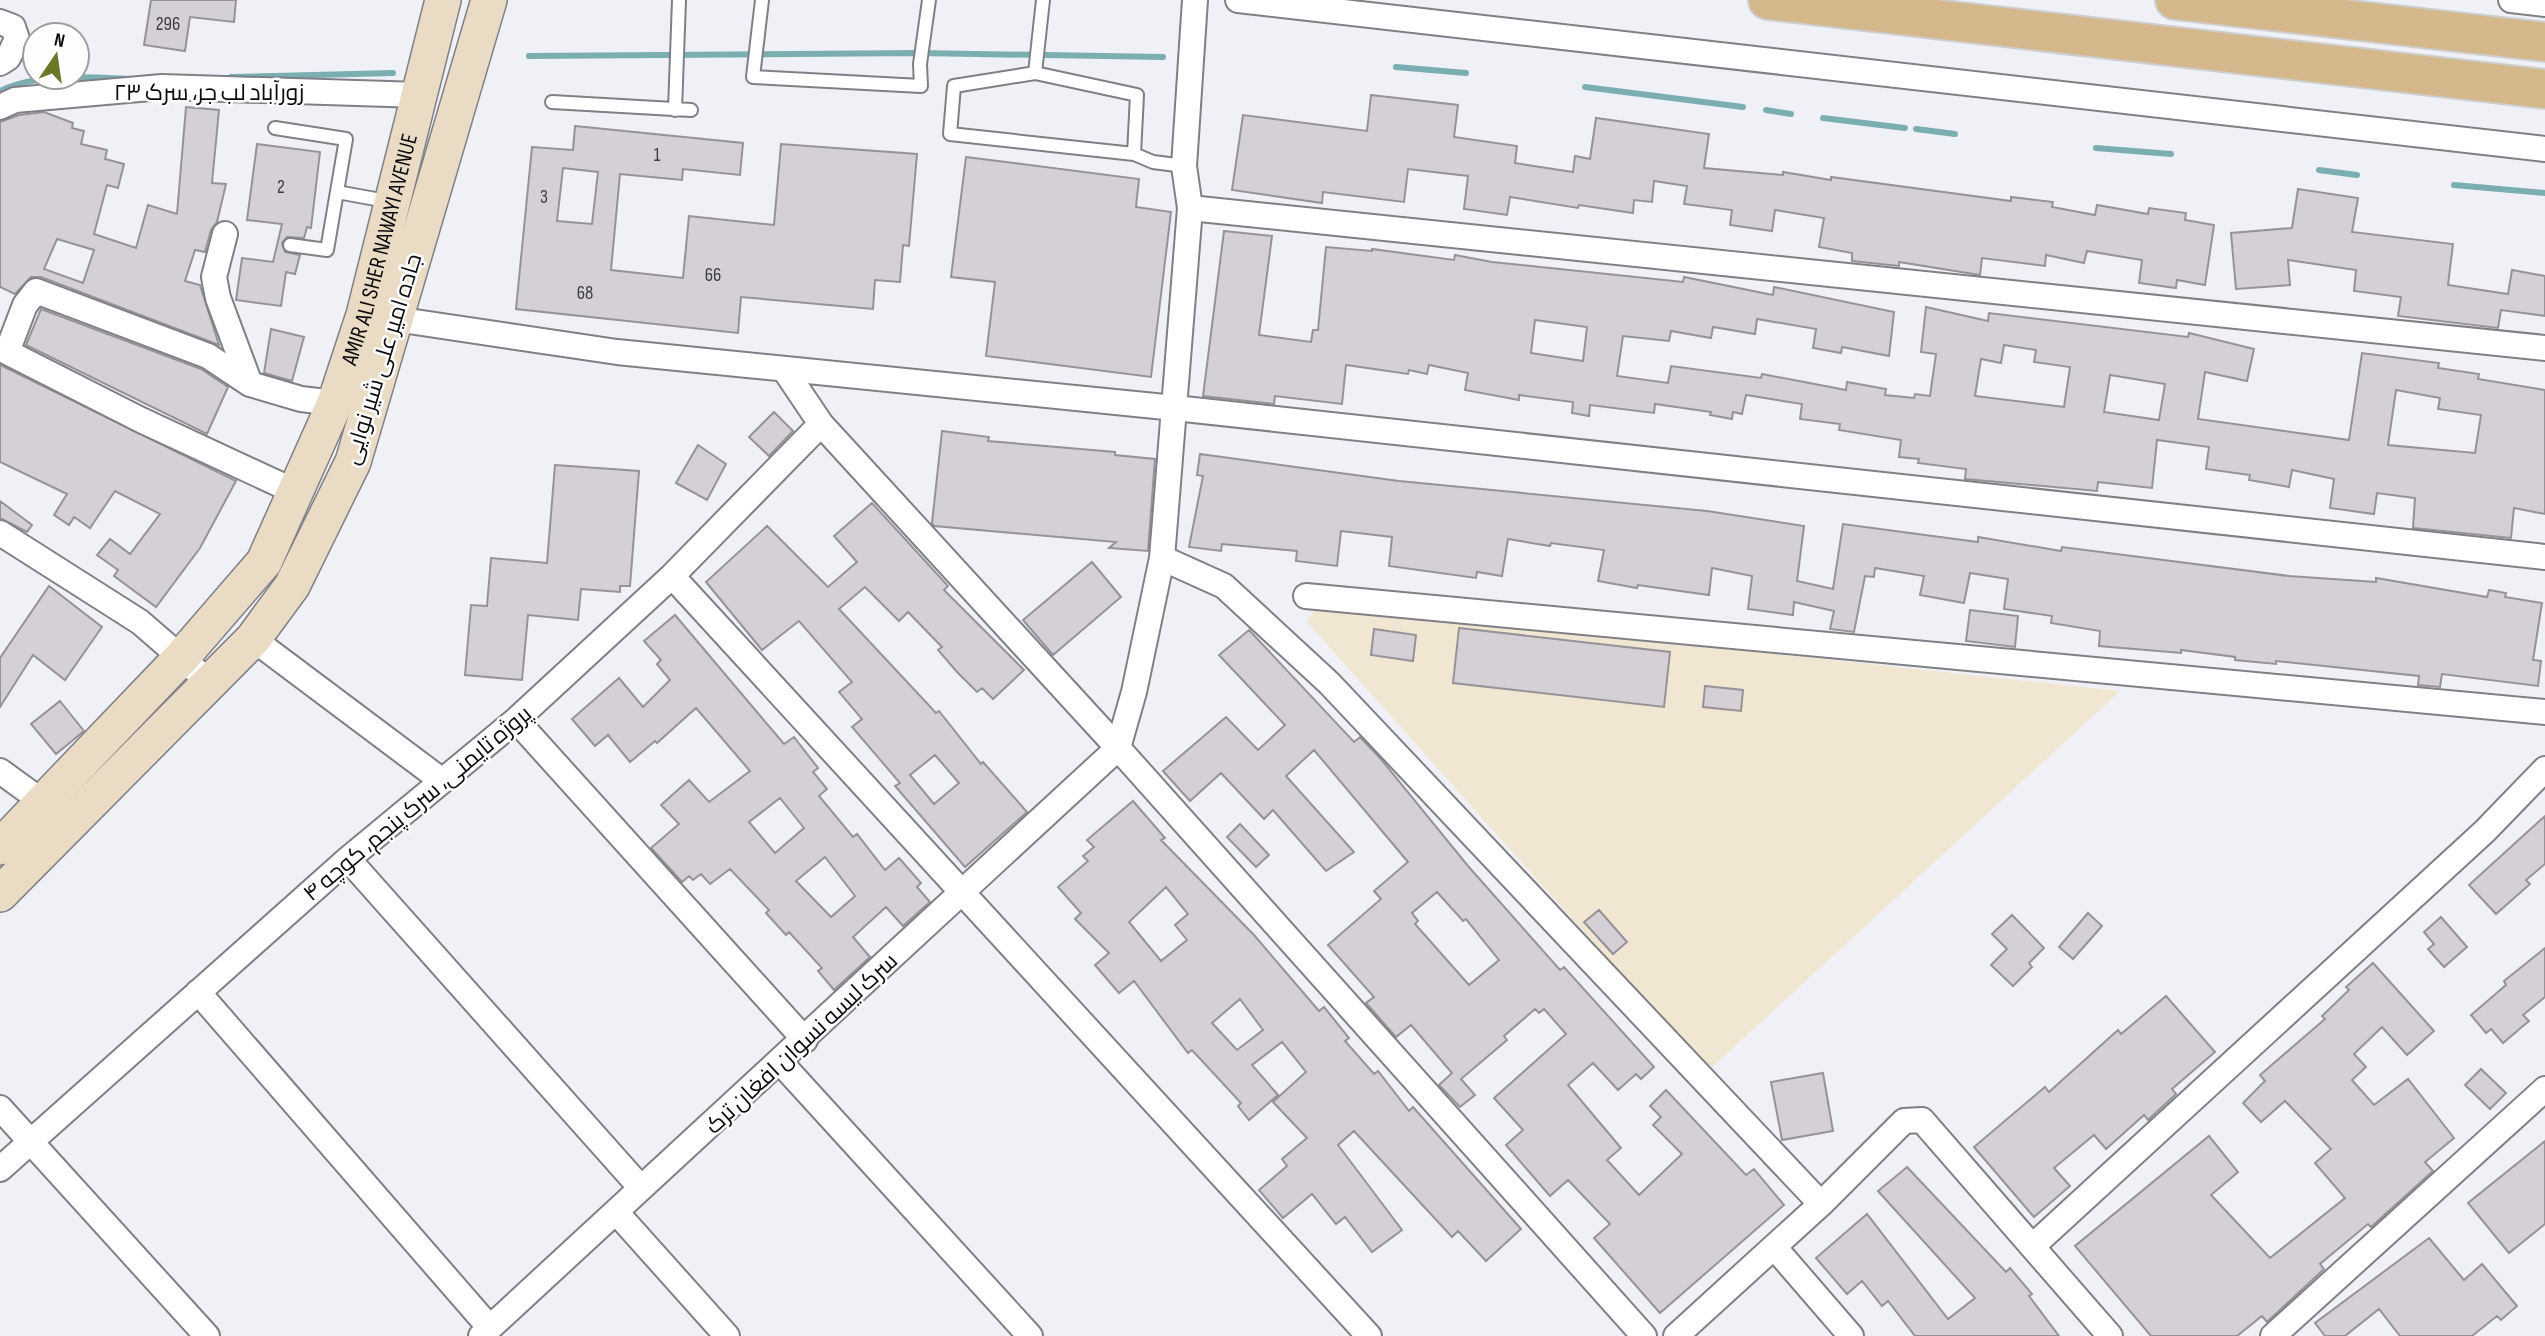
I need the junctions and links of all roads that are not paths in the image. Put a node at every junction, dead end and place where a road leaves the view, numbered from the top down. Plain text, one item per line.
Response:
1 (443, 0) edge
2 (489, 0) edge
3 (679, 0) edge
4 (762, 0) edge
5 (929, 0) edge
6 (1043, 0) edge
7 (1195, 0) edge
8 (1238, 0) edge
9 (1768, 0) edge
10 (2175, 0) edge
11 (2511, 0) edge
12 (2545, 4) edge
13 (0, 22) edge
14 (2545, 42) edge
15 (0, 63) edge
16 (1035, 73) junction
17 (2545, 89) edge
18 (420, 95) junction
19 (552, 103) dead end
20 (0, 107) edge
21 (674, 110) junction
22 (691, 110) dead end
23 (275, 128) dead end
24 (2545, 149) edge
25 (1134, 154) junction
26 (1184, 166) junction
27 (337, 192) junction
28 (394, 202) junction
29 (1190, 208) junction
30 (225, 234) dead end
31 (290, 245) dead end
32 (395, 319) junction
33 (2545, 348) edge
34 (784, 369) junction
35 (250, 384) junction
36 (335, 403) junction
37 (1175, 408) junction
38 (821, 424) junction
39 (296, 492) junction
40 (0, 533) edge
41 (2545, 557) edge
42 (1162, 558) junction
43 (672, 576) junction
44 (1306, 596) dead end
45 (253, 639) junction
46 (181, 658) junction
47 (208, 681) junction
48 (2545, 712) edge
49 (516, 720) junction
50 (1118, 748) junction
51 (2545, 769) edge
52 (0, 771) edge
53 (441, 780) junction
54 (44, 803) junction
55 (0, 847) edge
56 (348, 859) junction
57 (963, 892) junction
58 (0, 894) edge
59 (198, 992) junction
60 (805, 1040) junction
61 (781, 1063) junction
62 (2545, 1089) edge
63 (0, 1108) edge
64 (29, 1141) junction
65 (0, 1168) edge
66 (641, 1188) junction
67 (1821, 1204) junction
68 (616, 1212) junction
69 (2034, 1245) junction
70 (1774, 1248) junction
71 (486, 1332) edge
72 (207, 1336) edge
73 (727, 1336) edge
74 (1030, 1336) edge
75 (1369, 1336) edge
76 (1644, 1336) edge
77 (1676, 1336) edge
78 (1851, 1336) edge
79 (2110, 1336) edge
80 (2273, 1336) edge

1 - 18 main road, AMIR ALI SHER NAWAYI AVENUE
2 - 32 main road, جاده امیر علی شیر نوایی
3 - 21 lane
4 - 5 lane
6 - 16 lane
7 - 26 street
8 - 24 street
9 - 17 main road
10 - 14 main road
11 - 12 street
13 - 15 street
16 - 25 lane
16 - 25 lane
18 - 20 street, زورآباد لب جر، سرک ۲۳
18 - 28 main road, AMIR ALI SHER NAWAYI AVENUE
19 - 21 lane
21 - 22 lane
23 - 27 lane
25 - 26 lane
26 - 29 street
27 - 28 lane
27 - 31 lane
28 - 36 main road, AMIR ALI SHER NAWAYI AVENUE
29 - 33 street
29 - 37 street
30 - 35 street
32 - 34 street
32 - 45 main road, جاده امیر علی شیر نوایی
34 - 37 street
34 - 38 street
35 - 36 street
35 - 39 street
36 - 39 main road, AMIR ALI SHER NAWAYI AVENUE
37 - 41 street
37 - 42 street
38 - 43 street, پروژه تایمنی، سرک پنجم، کوچه ۴
38 - 50 street
39 - 46 main road, AMIR ALI SHER NAWAYI AVENUE
40 - 46 street
42 - 50 street
42 - 67 street
43 - 49 street, پروژه تایمنی، سرک پنجم، کوچه ۴
43 - 57 street
44 - 48 street
45 - 47 main road, جاده امیر علی شیر نوایی
45 - 53 street
46 - 47 street
46 - 54 main road, AMIR ALI SHER NAWAYI AVENUE
47 - 58 main road, جاده امیر علی شیر نوایی
49 - 53 street, پروژه تایمنی، سرک پنجم، کوچه ۴
49 - 60 street
50 - 57 street, سرک لیسه نسوان افغان‌ ترک
50 - 76 street
51 - 69 street
52 - 54 street
53 - 56 street, پروژه تایمنی، سرک پنجم، کوچه ۴
54 - 55 main road, AMIR ALI SHER NAWAYI AVENUE
56 - 59 street, پروژه تایمنی، سرک پنجم، کوچه ۴
56 - 66 street
57 - 60 street, سرک لیسه نسوان افغان‌ ترک
57 - 75 street
59 - 64 street, پروژه تایمنی، سرک پنجم، کوچه ۴
59 - 71 street
60 - 61 street, سرک لیسه نسوان افغان‌ ترک
61 - 66 street, سرک لیسه نسوان افغان‌ ترک
61 - 74 street
62 - 80 street
63 - 64 street
64 - 65 street, پروژه تایمنی، سرک پنجم، کوچه ۴
64 - 72 street
66 - 68 street, سرک لیسه نسوان افغان‌ ترک
67 - 69 street
67 - 70 street
68 - 71 street, سرک لیسه نسوان افغان‌ ترک
68 - 73 street
69 - 79 street
70 - 77 street
70 - 78 street

